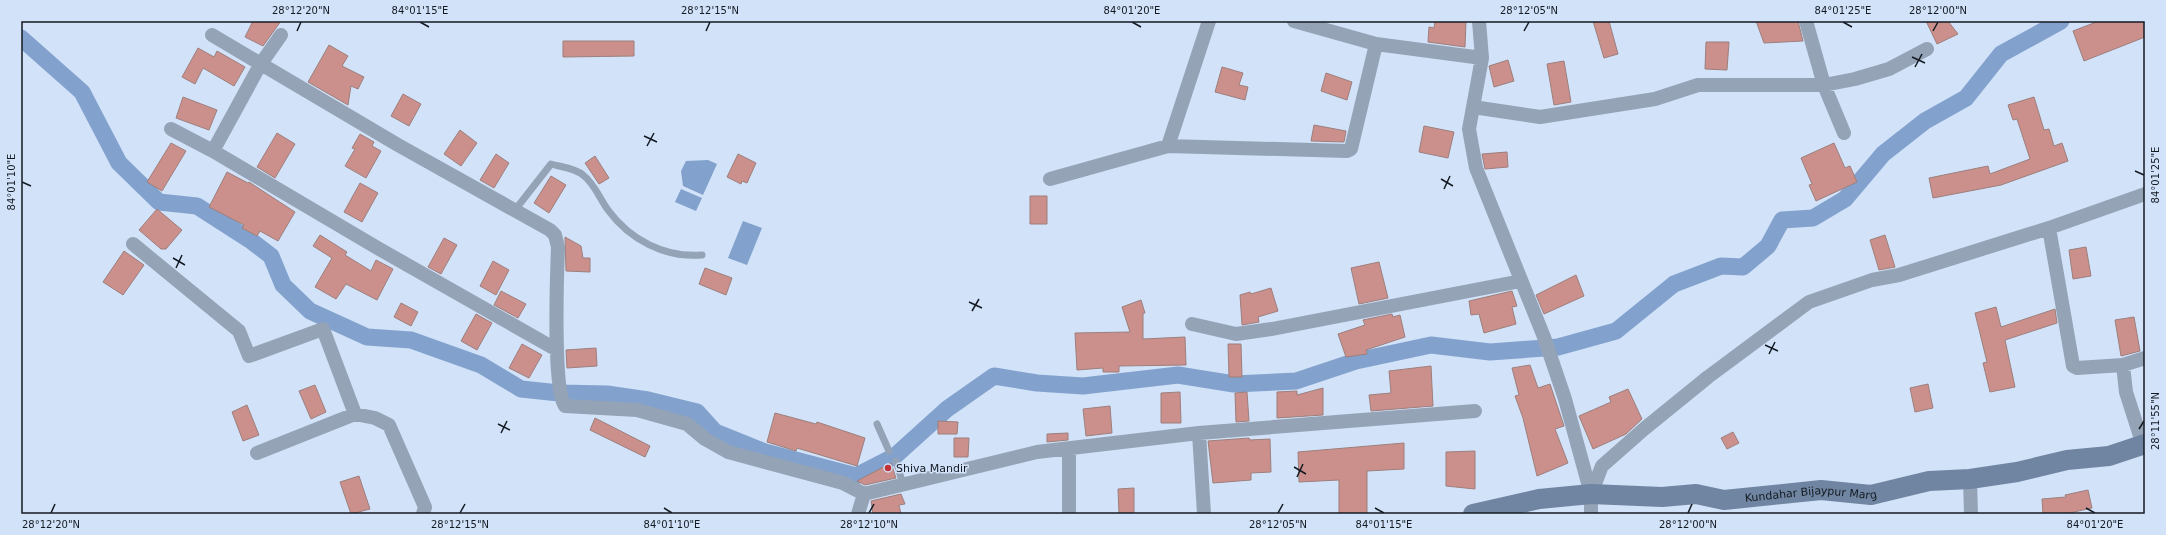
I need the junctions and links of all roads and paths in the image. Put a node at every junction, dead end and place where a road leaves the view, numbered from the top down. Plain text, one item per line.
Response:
1 (1209, 21) edge
2 (1294, 21) edge
3 (1480, 21) edge
4 (1806, 21) edge
5 (1326, 26) edge
6 (212, 35) dead end
7 (281, 35) dead end
8 (1376, 44) junction
9 (1927, 49) dead end
10 (1482, 58) junction
11 (260, 65) junction
12 (1824, 84) junction
13 (1472, 107) junction
14 (172, 129) dead end
15 (1844, 133) dead end
16 (1168, 146) junction
17 (213, 151) junction
18 (1050, 178) dead end
19 (2145, 194) edge
20 (515, 210) junction
21 (2049, 228) junction
22 (133, 244) dead end
23 (702, 255) dead end
24 (1520, 281) junction
25 (1192, 324) dead end
26 (557, 350) junction
27 (2145, 358) edge
28 (2123, 365) junction
29 (1475, 411) dead end
30 (354, 414) junction
31 (877, 424) dead end
32 (1199, 433) junction
33 (2144, 444) edge
34 (889, 450) dead end
35 (1069, 450) junction
36 (257, 452) dead end
37 (896, 461) dead end
38 (1970, 479) junction
39 (903, 484) junction
40 (864, 494) junction
41 (1591, 494) junction
42 (424, 514) edge
43 (858, 514) edge
44 (1069, 514) edge
45 (1204, 514) edge
46 (1473, 514) edge
47 (1591, 514) edge
48 (1971, 514) edge

1 - 16 street
2 - 5 street
3 - 10 street
4 - 12 street
5 - 8 street
6 - 11 street
7 - 11 street
8 - 10 street
8 - 16 street
9 - 12 street
10 - 13 street
11 - 17 street
11 - 20 street
12 - 13 street
12 - 15 street
13 - 24 street
14 - 17 street
16 - 18 street
17 - 26 street
19 - 21 street
20 - 23 lane
20 - 26 street
21 - 28 street
21 - 41 street
22 - 30 street
24 - 25 street
24 - 41 street
26 - 40 street
27 - 28 street
28 - 33 street
29 - 32 street
30 - 36 street
30 - 42 street
31 - 34 lane
32 - 35 street
32 - 45 street
33 - 38 main road, Kundahar Bijaypur Marg
35 - 39 street
35 - 44 street
37 - 39 lane
38 - 41 main road, Kundahar Bijaypur Marg
38 - 48 street
39 - 40 street
40 - 43 street
41 - 46 main road, Kundahar Bijaypur Marg
41 - 47 street

